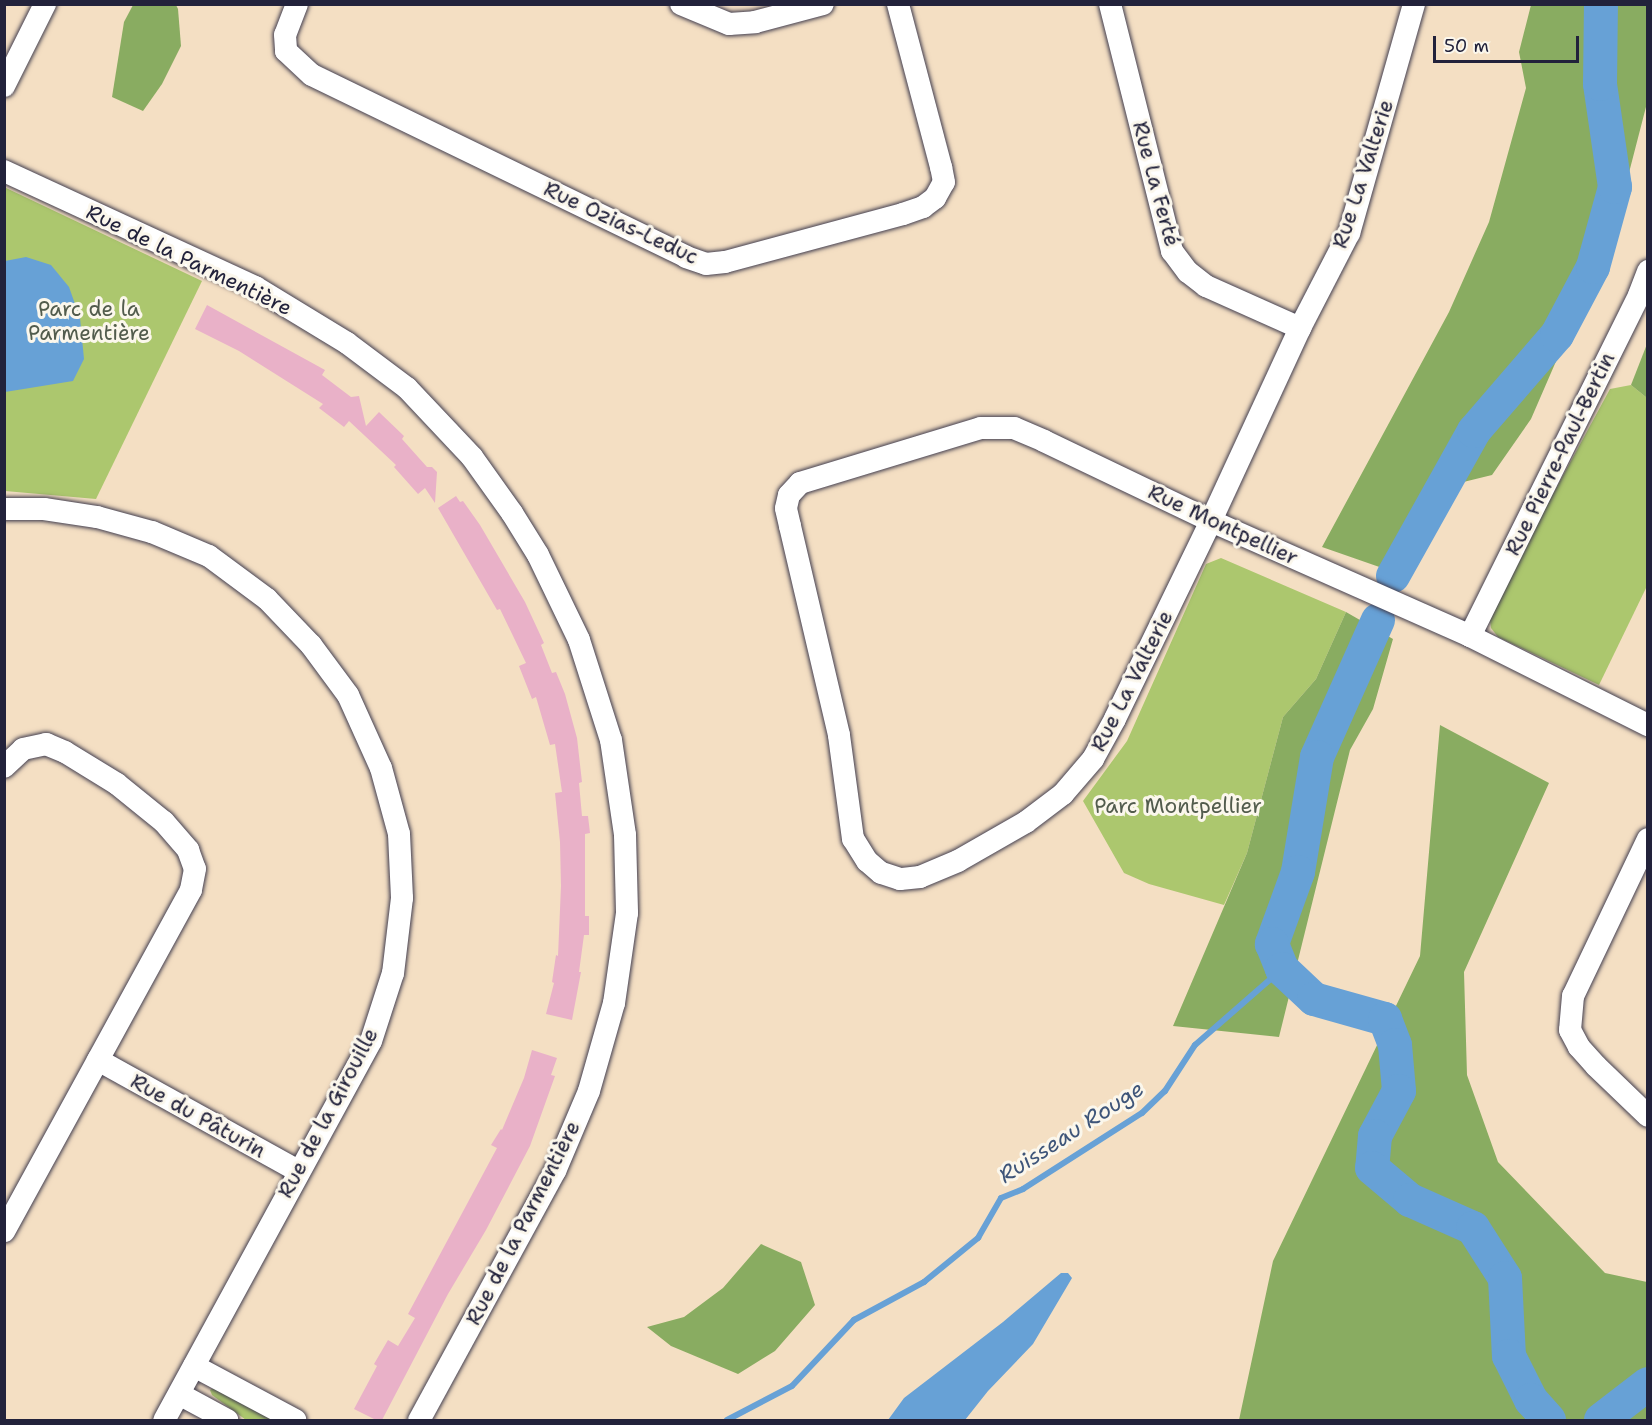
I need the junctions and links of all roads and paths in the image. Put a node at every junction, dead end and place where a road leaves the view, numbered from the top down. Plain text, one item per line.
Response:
1 (45, 4) edge
2 (297, 4) edge
3 (681, 4) edge
4 (823, 4) edge
5 (898, 4) edge
6 (1110, 4) edge
7 (1414, 4) edge
8 (4, 86) edge
9 (4, 171) edge
10 (1647, 271) edge
11 (1300, 328) junction
12 (789, 495) joint
13 (4, 509) edge
14 (1211, 521) junction
15 (1470, 636) junction
16 (1647, 725) edge
17 (4, 767) edge
18 (1647, 839) edge
19 (98, 1060) junction
20 (1647, 1116) edge
21 (298, 1171) junction
22 (4, 1232) edge
23 (194, 1366) junction
24 (179, 1394) junction
25 (164, 1420) edge
26 (226, 1420) edge
27 (295, 1420) edge
28 (419, 1420) edge

1 - 8 street
2 - 5 street, Rue Ozias-Leduc
3 - 4 street
6 - 11 street, Rue La Ferté
7 - 11 street, Rue La Valterie
9 - 28 street, Rue de la Parmentière
10 - 15 street, Rue Pierre-Paul-Bertin
11 - 14 street, Rue La Valterie
12 - 14 street, Rue Montpellier
12 - 14 street, Rue La Valterie
13 - 21 street, Rue de la Girouille
14 - 15 street, Rue Montpellier
15 - 16 street, Rue Montpellier
17 - 19 street
18 - 20 street
19 - 21 street, Rue du Pâturin
19 - 22 street
21 - 23 street, Rue de la Girouille
23 - 24 street, Rue de la Girouille
23 - 27 street
24 - 25 street, Rue de la Girouille
24 - 26 street

